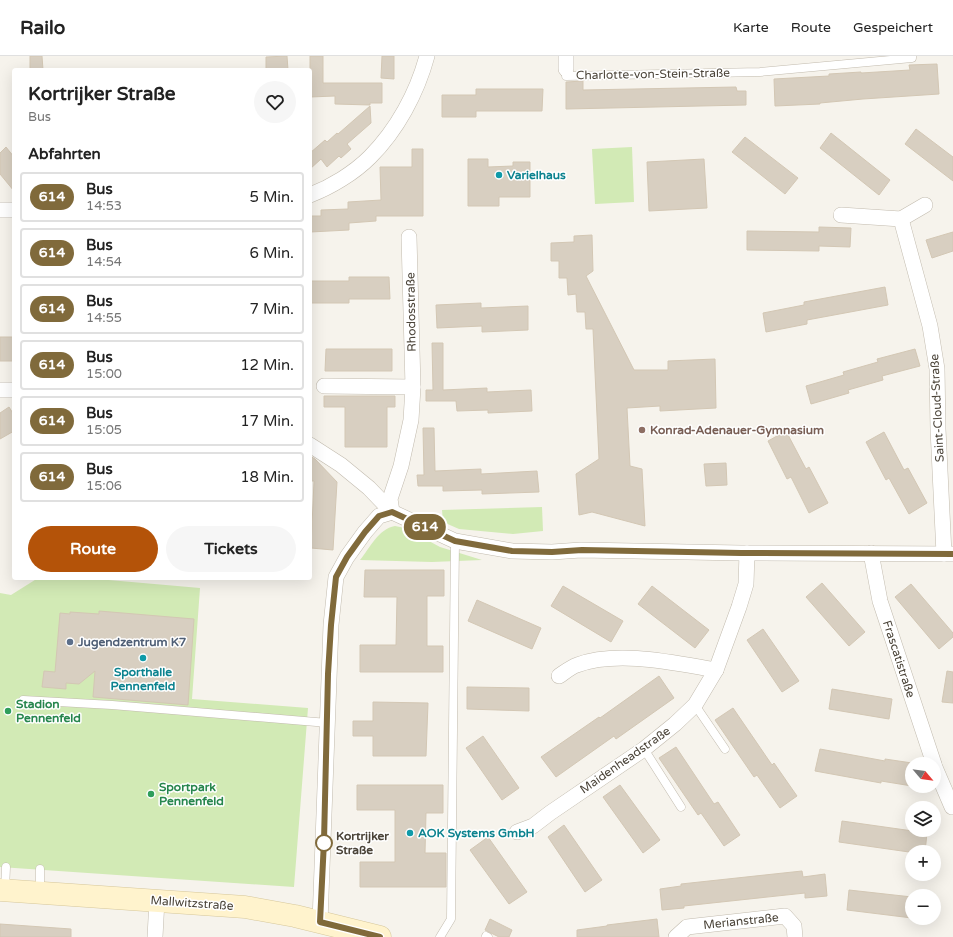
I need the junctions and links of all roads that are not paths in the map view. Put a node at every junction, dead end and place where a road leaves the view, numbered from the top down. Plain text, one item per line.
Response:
1 (427, 56) edge
2 (912, 56) edge
3 (566, 62) edge
4 (312, 194) edge
5 (925, 205) dead end
6 (0, 210) edge
7 (12, 210) edge
8 (841, 215) dead end
9 (901, 219) junction
10 (409, 237) dead end
11 (324, 386) dead end
12 (413, 387) junction
13 (0, 390) edge
14 (12, 390) edge
15 (312, 446) edge
16 (392, 512) junction
17 (455, 541) junction
18 (747, 553) junction
19 (871, 553) junction
20 (948, 554) edge
21 (716, 670) junction
22 (559, 676) dead end
23 (23, 700) dead end
24 (695, 705) junction
25 (328, 723) junction
26 (644, 749) junction
27 (725, 749) dead end
28 (932, 757) edge
29 (941, 781) edge
30 (681, 807) dead end
31 (952, 807) dead end
32 (517, 832) dead end
33 (6, 867) dead end
34 (40, 870) dead end
35 (3, 890) edge
36 (40, 893) junction
37 (157, 900) junction
38 (320, 922) junction
39 (155, 937) edge
40 (380, 937) edge
41 (440, 937) edge
42 (676, 937) edge
43 (795, 937) edge

1 - 4 street
2 - 3 lane, Charlotte-von-Stein-Straße
5 - 9 street
6 - 7 street
8 - 9 street
9 - 20 street, Saint-Cloud-Straße
10 - 12 street, Rhodosstraße
11 - 12 street
12 - 16 street, Rhodosstraße
13 - 14 street
15 - 16 street
16 - 17 street
16 - 25 street
17 - 18 street
17 - 41 lane
18 - 19 street
18 - 21 street, Maidenheadstraße
19 - 20 street
19 - 28 street, Frascatistraße
21 - 22 street
21 - 24 street, Maidenheadstraße
23 - 25 lane
24 - 26 street, Maidenheadstraße
24 - 27 lane
25 - 38 street
26 - 30 lane
26 - 32 street, Maidenheadstraße
29 - 31 street, Frascatistraße
33 - 35 lane
34 - 36 lane
35 - 36 street, Mallwitzstraße
36 - 37 street, Mallwitzstraße
37 - 38 street, Mallwitzstraße
37 - 39 street
38 - 40 street, Mallwitzstraße
42 - 43 street, Merianstraße

